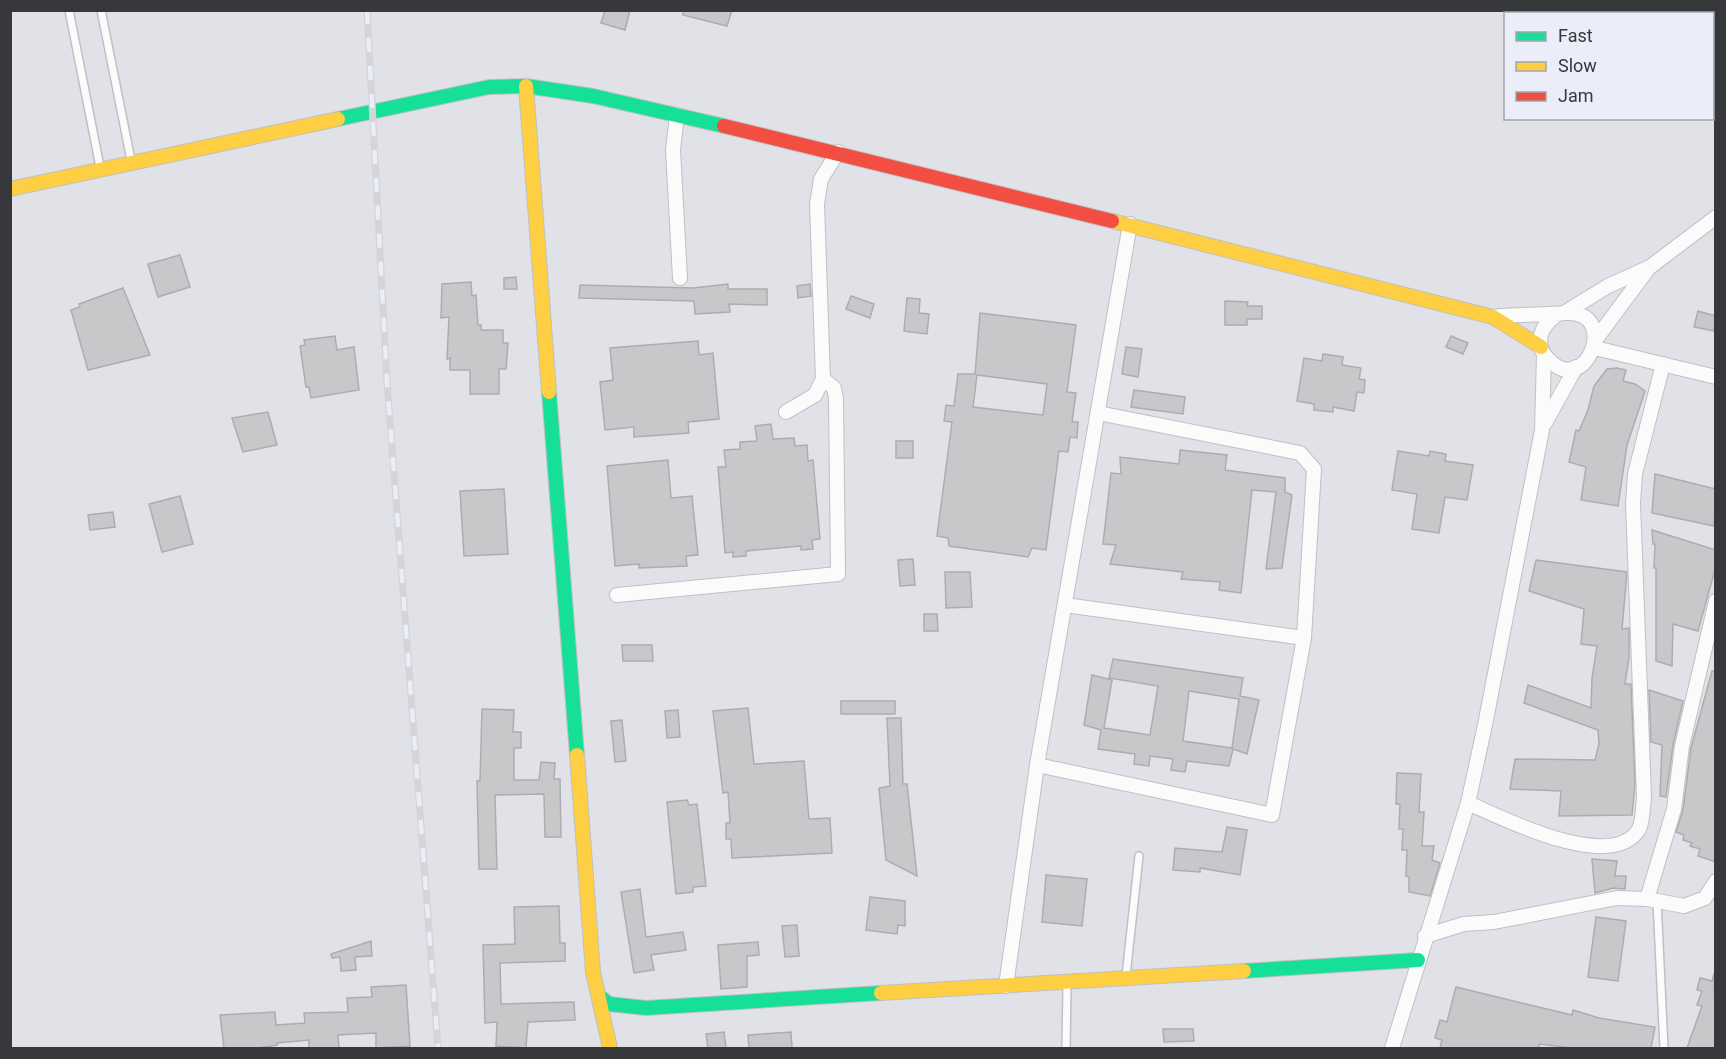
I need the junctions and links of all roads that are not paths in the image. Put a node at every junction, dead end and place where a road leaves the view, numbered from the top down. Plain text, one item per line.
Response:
1 (69, 10) edge
2 (101, 10) edge
3 (526, 86) junction
4 (677, 115) junction
5 (838, 152) junction
6 (132, 163) junction
7 (100, 170) junction
8 (10, 189) edge
9 (1716, 218) edge
10 (1130, 224) junction
11 (1650, 267) junction
12 (680, 278) dead end
13 (1559, 315) junction
14 (1493, 317) junction
15 (1595, 344) junction
16 (1542, 351) junction
17 (1663, 364) junction
18 (1576, 367) junction
19 (1716, 377) edge
20 (823, 379) junction
21 (786, 412) dead end
22 (1098, 413) junction
23 (1542, 430) junction
24 (617, 595) dead end
25 (1716, 601) edge
26 (1065, 606) junction
27 (1304, 638) junction
28 (1037, 765) junction
29 (1468, 803) junction
30 (1139, 856) dead end
31 (1716, 880) edge
32 (1652, 900) junction
33 (1425, 936) junction
34 (1418, 960) junction
35 (1126, 978) junction
36 (1066, 982) junction
37 (1006, 986) junction
38 (599, 996) junction
39 (610, 1048) edge
40 (1066, 1048) edge
41 (1392, 1048) edge
42 (1664, 1048) edge

1 - 7 lane
2 - 6 lane
3 - 4 street
3 - 6 street
3 - 38 street
4 - 5 street
4 - 12 street
5 - 10 street
5 - 20 street
6 - 7 street
7 - 8 street
9 - 11 street
10 - 14 street
10 - 22 street
11 - 13 street
11 - 15 street
13 - 14 street
13 - 15 street
13 - 16 street
14 - 16 street
15 - 17 street
15 - 18 street
16 - 18 street
16 - 23 street
17 - 19 street
17 - 29 street
18 - 23 street
20 - 21 street
20 - 24 street
22 - 26 street
22 - 27 street
23 - 29 street
25 - 32 street
26 - 27 street
26 - 28 street
27 - 28 street
28 - 37 street
29 - 33 street
30 - 35 lane
31 - 32 street
32 - 33 street
32 - 42 lane
33 - 34 street
34 - 35 street
34 - 41 street
35 - 36 street
36 - 37 street
36 - 40 lane
37 - 38 street
38 - 39 street

